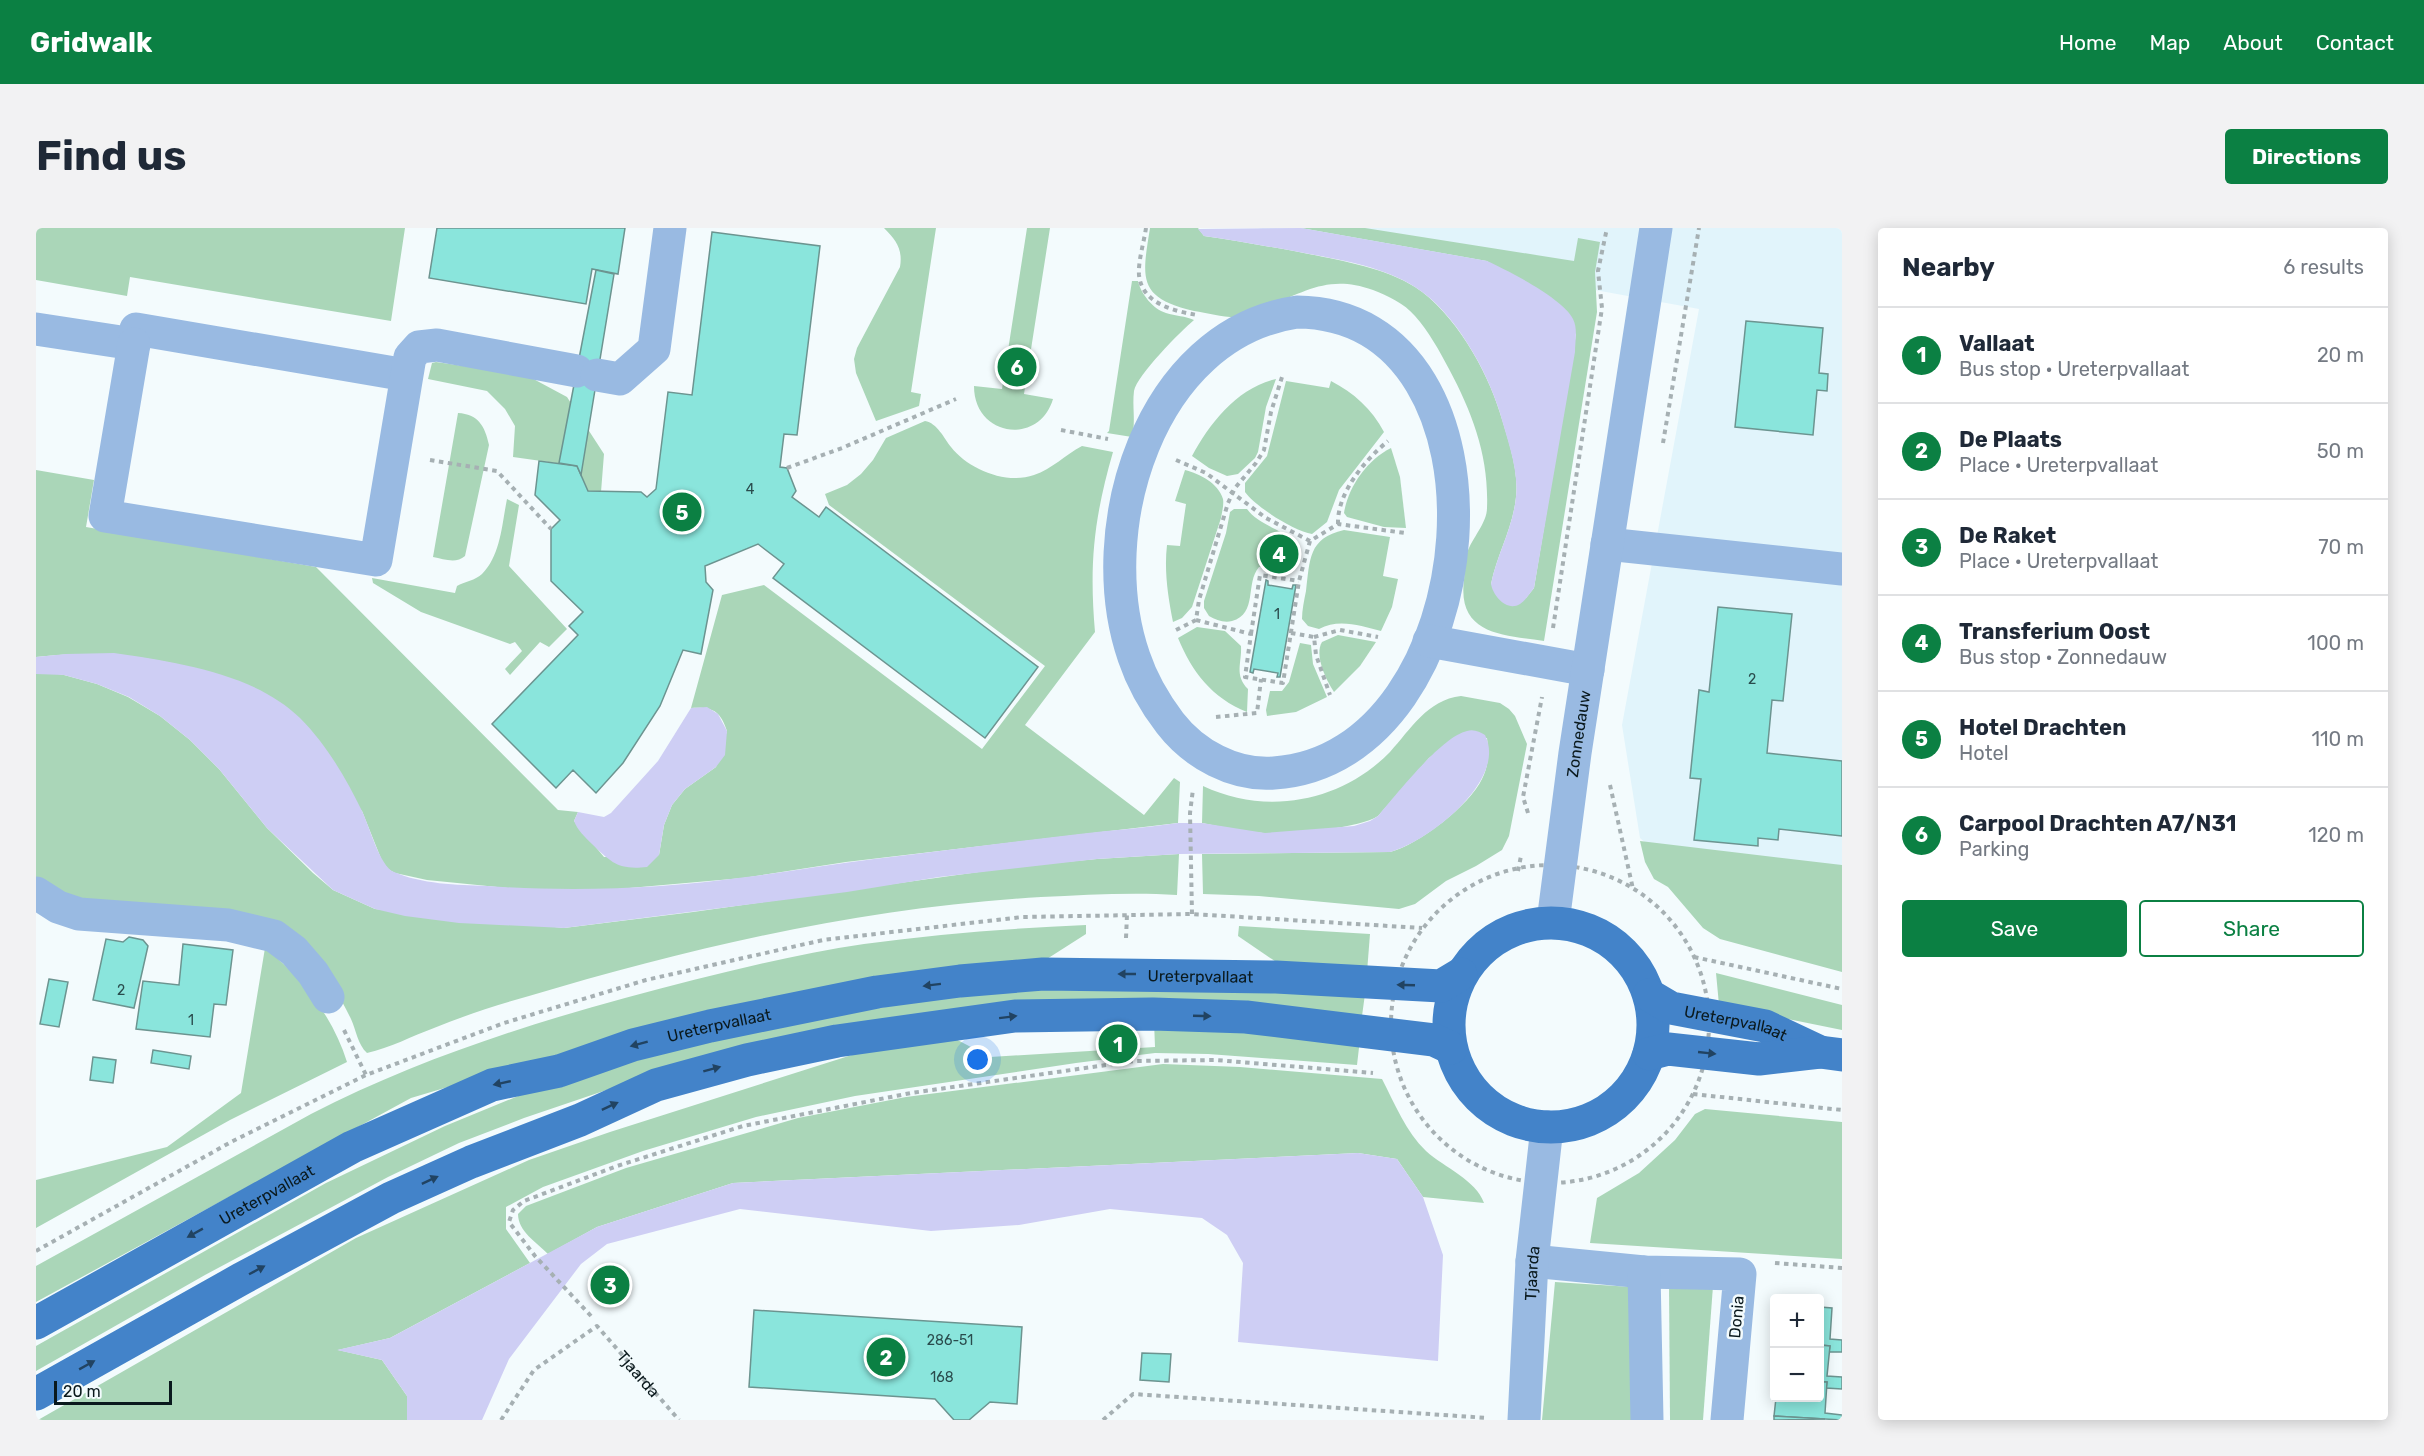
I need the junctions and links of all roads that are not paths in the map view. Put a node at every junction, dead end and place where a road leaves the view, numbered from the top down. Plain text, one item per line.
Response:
1 (670, 228) edge
2 (1656, 228) edge
3 (36, 328) edge
4 (134, 345) junction
5 (406, 375) junction
6 (1607, 544) junction
7 (1842, 568) edge
8 (1430, 642) junction
9 (1588, 670) junction
10 (36, 893) edge
11 (1553, 922) junction
12 (1461, 974) junction
13 (1649, 995) junction
14 (328, 998) road end
15 (1451, 1048) junction
16 (1649, 1054) junction
17 (1831, 1054) edge
18 (1547, 1127) junction
19 (1532, 1261) junction
20 (1644, 1272) junction
21 (36, 1323) edge
22 (36, 1394) edge
23 (1511, 1420) edge
24 (1647, 1420) edge
25 (1727, 1420) edge

1 - 5 street
2 - 6 street, Zonnedauw
3 - 4 street
4 - 5 street
4 - 5 street
6 - 7 street
6 - 9 street, Zonnedauw
8 - 8 street
8 - 9 street
9 - 11 street, Zonnedauw
10 - 14 street
11 - 12 main road
11 - 13 main road
12 - 15 main road
12 -> 21 main road, Ureterpvallaat
13 - 16 main road
13 - 17 main road, Ureterpvallaat
15 - 18 main road
22 -> 15 main road
16 -> 17 main road, Ureterpvallaat
16 - 18 main road
18 - 19 street, Tjaarda
19 - 20 street, Donia
19 - 23 street, Tjaarda
20 - 24 street
20 - 25 street, Donia

